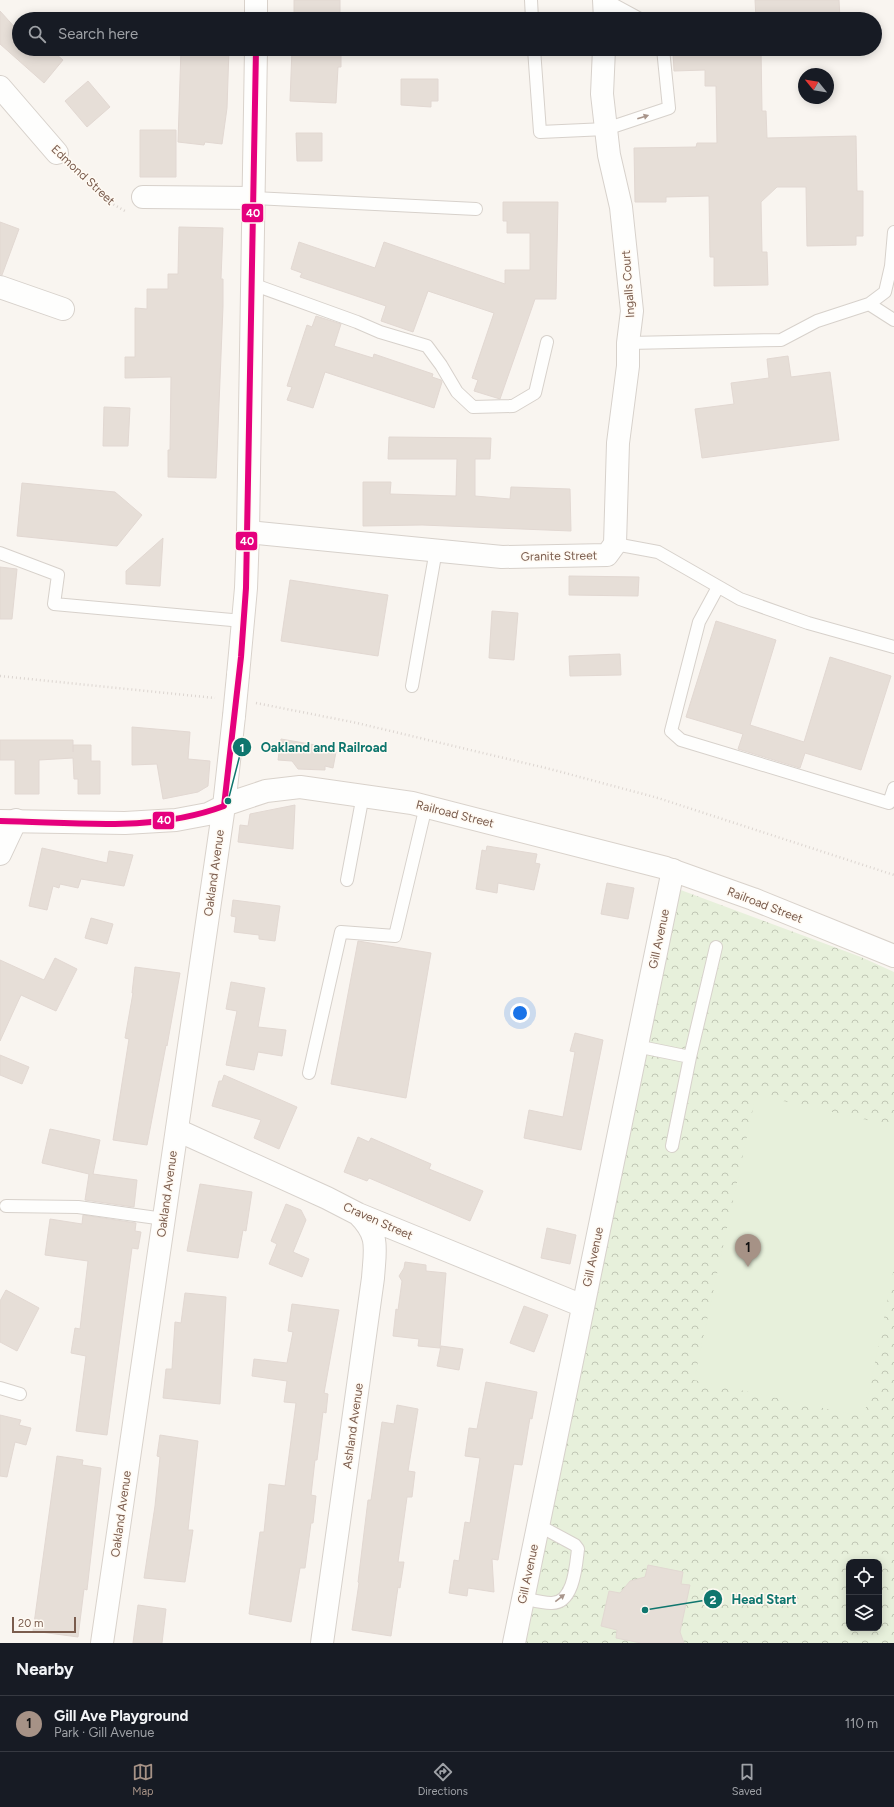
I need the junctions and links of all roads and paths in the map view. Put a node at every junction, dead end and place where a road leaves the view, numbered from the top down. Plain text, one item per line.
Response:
1 (256, 0) edge
2 (531, 0) edge
3 (604, 0) edge
4 (256, 12) edge
5 (532, 12) edge
6 (605, 12) edge
7 (627, 12) edge
8 (256, 56) edge
9 (535, 56) edge
10 (604, 56) edge
11 (664, 56) edge
12 (0, 87) edge
13 (606, 129) junction
14 (57, 153) joint
15 (143, 197) joint
16 (254, 198) junction
17 (476, 209) dead end
18 (894, 232) edge
19 (252, 284) junction
20 (0, 287) edge
21 (869, 304) junction
22 (63, 309) dead end
23 (894, 320) edge
24 (547, 342) dead end
25 (628, 343) junction
26 (248, 532) junction
27 (615, 544) junction
28 (436, 550) junction
29 (0, 553) edge
30 (718, 587) junction
31 (243, 621) junction
32 (894, 647) edge
33 (0, 676) edge
34 (412, 686) dead end
35 (216, 698) dead end
36 (253, 703) dead end
37 (894, 788) edge
38 (363, 796) junction
39 (224, 806) junction
40 (426, 806) junction
41 (8, 820) edge
42 (0, 854) edge
43 (673, 870) junction
44 (894, 875) edge
45 (347, 880) dead end
46 (716, 947) dead end
47 (894, 956) edge
48 (636, 1046) junction
49 (690, 1056) junction
50 (309, 1073) dead end
51 (177, 1130) junction
52 (672, 1146) dead end
53 (6, 1206) dead end
54 (358, 1214) junction
55 (164, 1219) junction
56 (583, 1306) junction
57 (0, 1388) edge
58 (20, 1394) dead end
59 (538, 1525) junction
60 (523, 1598) junction
61 (102, 1643) edge
62 (322, 1643) edge
63 (514, 1643) edge

1 - 4 street
2 - 5 lane
3 - 6 street
3 - 7 lane
8 - 16 street, Oakland Avenue
9 - 13 lane
10 - 13 street, Ingalls Court
13 -> 11 lane
12 - 14 street, Edmond Street
13 - 25 street, Ingalls Court
14 - 15 path, Edmond Street
15 - 16 street
16 - 17 lane
16 - 19 street, Oakland Avenue
18 - 21 lane
19 - 24 lane
19 - 26 street, Oakland Avenue
20 - 22 street
21 - 23 lane
21 - 25 lane
25 - 27 street, Ingalls Court
26 - 28 street, Granite Street
26 - 31 street, Oakland Avenue
27 - 28 street, Granite Street
27 - 30 lane
28 - 34 lane
29 - 31 lane
30 - 32 lane
30 - 37 lane
31 - 39 street, Oakland Avenue, bridge
33 - 35 path
36 - 44 path
38 - 39 street, Railroad Street
38 - 40 street, Railroad Street
38 - 45 lane
39 - 41 street, Railroad Street
39 - 51 street, Oakland Avenue
40 - 43 street, Railroad Street
40 - 50 lane
41 - 42 street
43 - 47 street, Railroad Street
43 - 48 street, Gill Avenue
46 - 49 lane
48 - 49 lane
48 - 56 street, Gill Avenue
49 - 52 lane
51 - 54 street, Craven Street
51 - 55 street, Oakland Avenue
53 - 55 lane
54 - 56 street, Craven Street
54 - 62 street, Ashland Avenue
55 - 61 street, Oakland Avenue
56 - 59 street, Gill Avenue
57 - 58 lane
59 - 60 street, Gill Avenue
60 -> 59 lane
60 - 63 street, Gill Avenue

